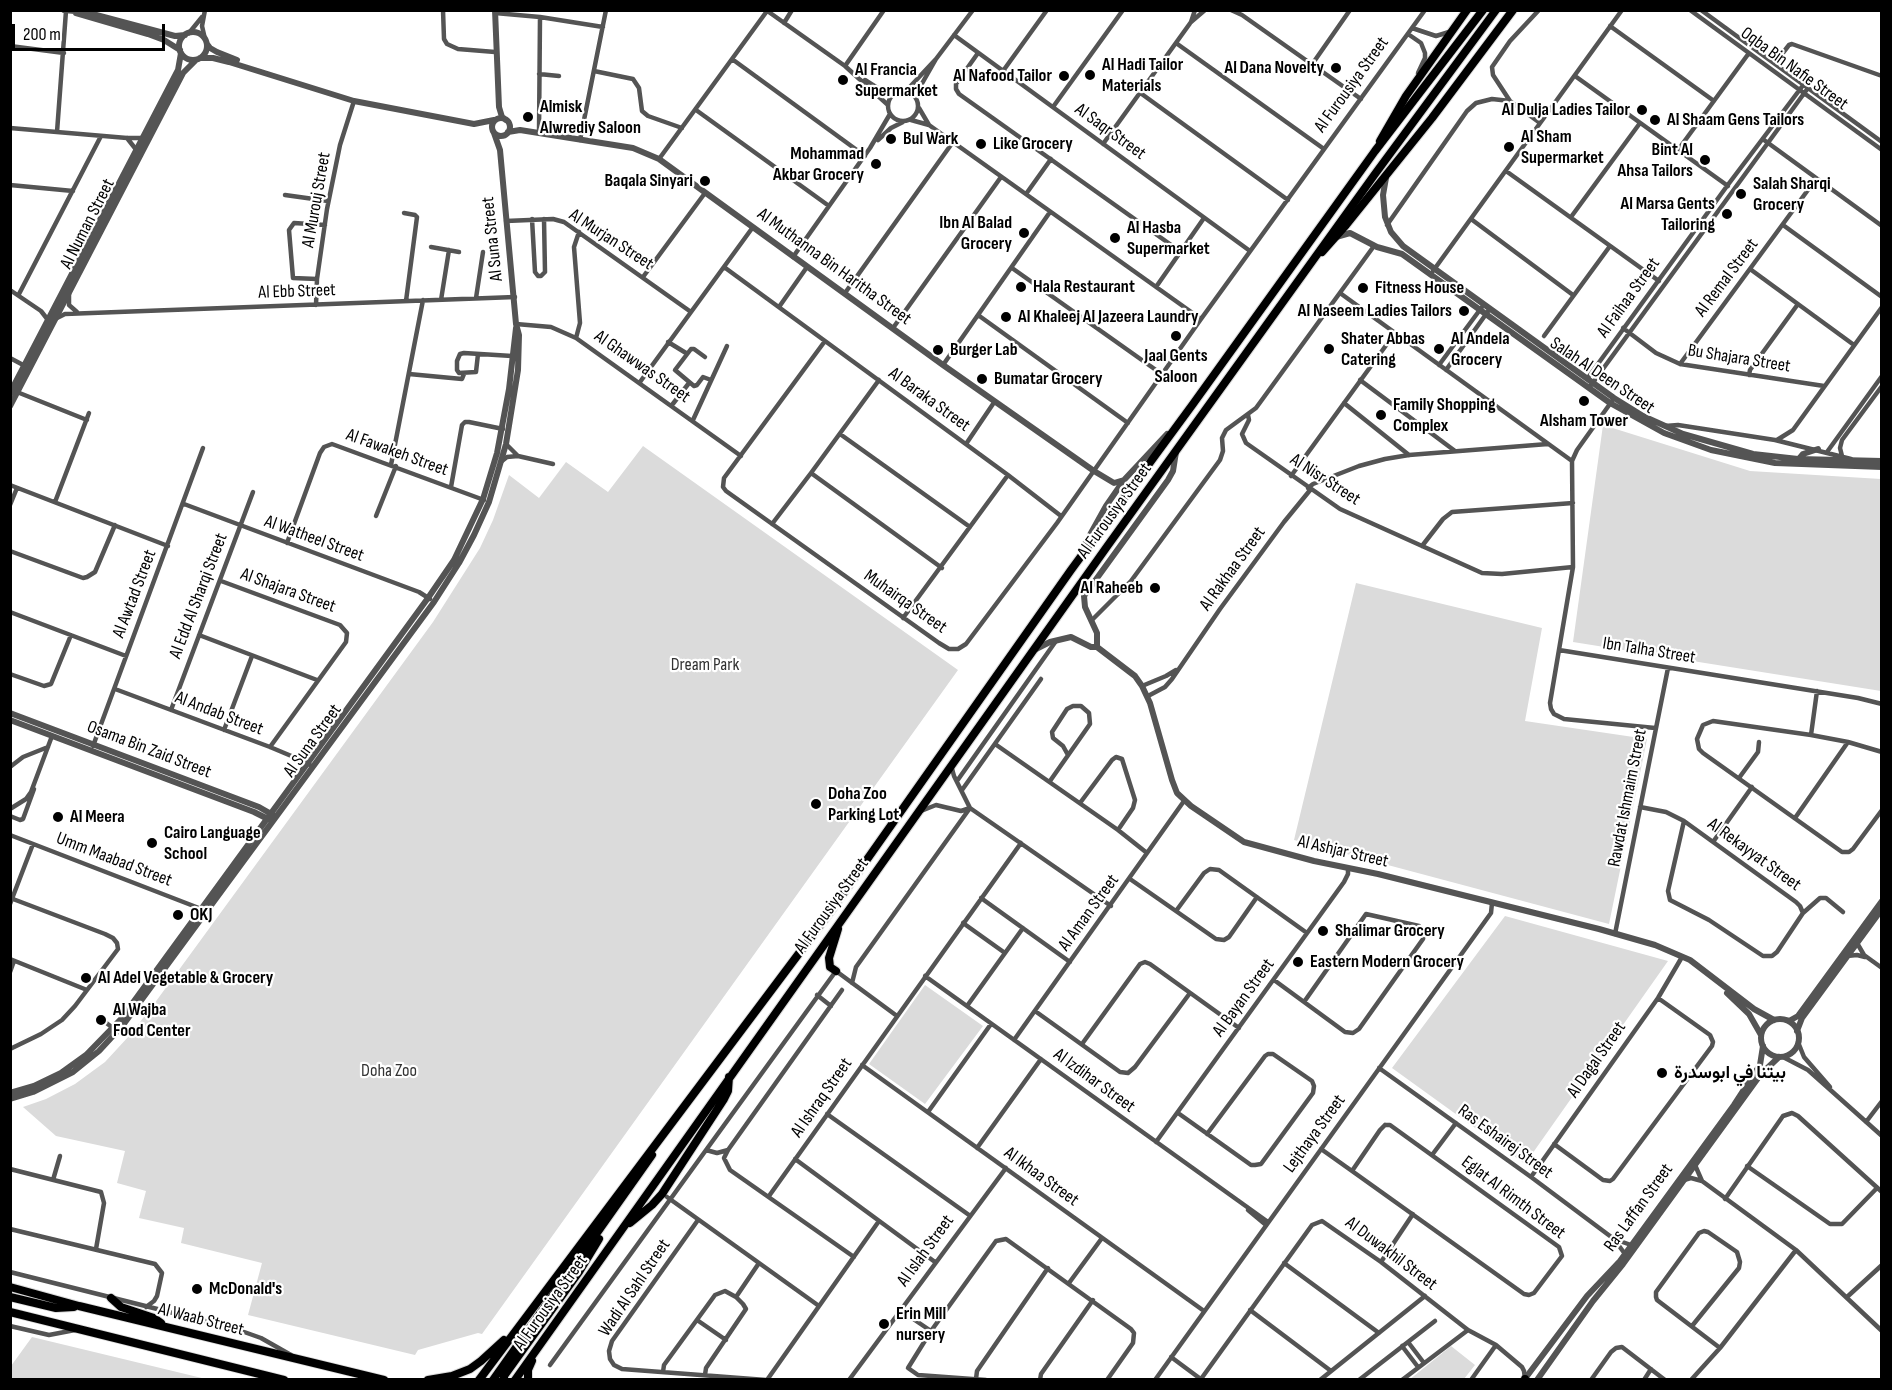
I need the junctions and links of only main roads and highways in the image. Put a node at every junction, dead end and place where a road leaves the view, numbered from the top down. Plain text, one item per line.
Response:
1 (1467, 10) edge
2 (1483, 10) edge
3 (1496, 10) edge
4 (1513, 10) edge
5 (1375, 151) junction
6 (1308, 267) junction
7 (842, 919) junction
8 (834, 970) road end
9 (729, 1077) junction
10 (678, 1113) junction
11 (624, 1196) junction
12 (621, 1230) junction
13 (10, 1287) edge
14 (10, 1297) edge
15 (111, 1298) road end
16 (79, 1306) junction
17 (10, 1312) edge
18 (520, 1324) junction
19 (165, 1326) junction
20 (538, 1346) junction
21 (284, 1380) edge
22 (384, 1380) edge
23 (428, 1380) edge
24 (479, 1380) edge
25 (494, 1380) edge
26 (504, 1380) edge
27 (515, 1380) edge
28 (528, 1380) edge

1 - 5 main road, Al Furousiya Street
2 - 5 main road, Al Furousiya Street
3 - 6 main road, Al Furousiya Street
4 - 6 main road, Al Furousiya Street
5 - 10 main road, Al Furousiya Street
6 - 7 main road, Al Furousiya Street
7 - 8 main road
7 - 9 main road, Al Furousiya Street
9 - 12 main road, Al Furousiya Street
9 - 12 main road
10 - 11 main road
10 - 18 main road, Al Furousiya Street
11 - 25 main road
11 - 26 main road
12 - 20 main road, Al Furousiya Street
13 - 16 main road, Al Waab Street
14 - 16 main road
15 - 19 main road
16 - 19 main road, Al Waab Street
17 - 21 main road, Al Waab Street
18 - 23 main road
18 - 24 main road, Al Furousiya Street
19 - 22 main road, Al Waab Street
20 - 27 main road, Al Furousiya Street
20 - 28 main road

